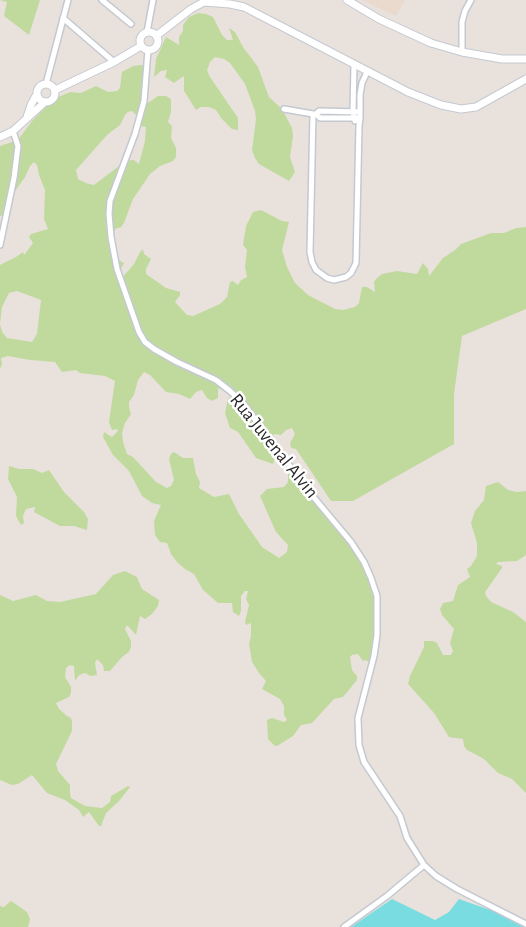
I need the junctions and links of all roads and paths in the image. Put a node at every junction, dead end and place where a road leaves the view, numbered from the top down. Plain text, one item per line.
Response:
1 (68, 0) edge
2 (102, 0) edge
3 (153, 0) edge
4 (342, 0) edge
5 (471, 0) edge
6 (201, 1) edge
7 (230, 2) edge
8 (349, 2) edge
9 (64, 18) junction
10 (131, 24) dead end
11 (147, 32) junction
12 (156, 36) junction
13 (141, 46) junction
14 (148, 50) junction
15 (462, 52) junction
16 (526, 59) edge
17 (114, 62) junction
18 (354, 65) junction
19 (367, 72) junction
20 (526, 79) edge
21 (46, 84) junction
22 (55, 90) junction
23 (37, 94) junction
24 (46, 102) junction
25 (284, 109) dead end
26 (353, 111) junction
27 (314, 114) junction
28 (358, 116) junction
29 (27, 118) junction
30 (13, 132) junction
31 (0, 137) edge
32 (0, 245) edge
33 (424, 865) junction
34 (526, 924) edge
35 (344, 927) edge

1 - 9 street
2 - 10 street
3 - 11 street
4 - 8 street
5 - 15 street
6 - 7 main road
6 - 12 main road
7 - 18 main road
8 - 15 main road
9 - 17 street
9 - 21 street
11 - 12 main road
11 - 13 main road
12 - 14 main road
13 - 14 main road
13 - 17 main road
14 - 33 street, Rua Juvenal Alvin
15 - 16 main road
17 - 22 main road
18 - 19 main road
18 - 26 street
19 - 20 main road
19 - 28 street
21 - 22 main road
21 - 23 main road
22 - 24 main road
23 - 24 main road
23 - 29 main road
24 - 29 main road
25 - 27 street
26 - 27 street
26 - 28 street
27 - 28 street
27 - 28 street
29 - 30 main road
30 - 31 main road
30 - 32 street
33 - 34 street, Rua Juvenal Alvin
33 - 35 street

